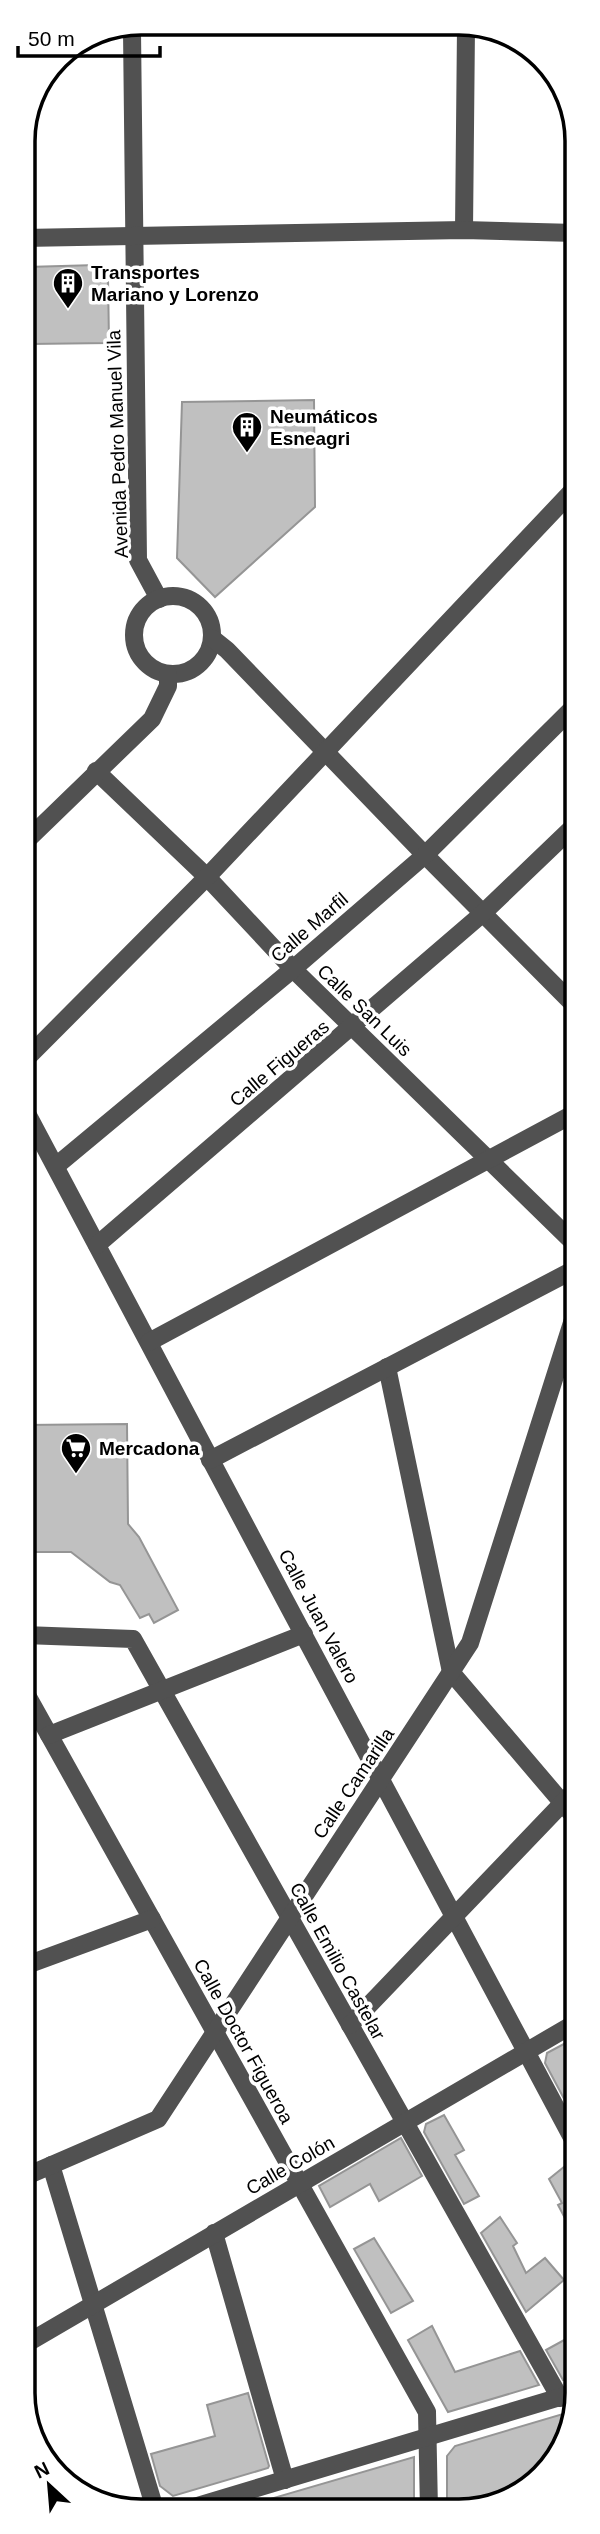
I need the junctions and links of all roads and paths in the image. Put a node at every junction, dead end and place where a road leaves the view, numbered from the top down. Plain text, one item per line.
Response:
1 (132, 36) edge
2 (466, 36) edge
3 (464, 230) junction
4 (565, 233) edge
5 (133, 235) junction
6 (35, 238) edge
7 (565, 499) edge
8 (159, 599) junction
9 (212, 638) junction
10 (167, 674) junction
11 (565, 716) edge
12 (325, 752) junction
13 (96, 772) junction
14 (35, 832) edge
15 (565, 835) edge
16 (425, 855) junction
17 (207, 877) junction
18 (482, 914) junction
19 (293, 969) junction
20 (565, 997) edge
21 (354, 1027) junction
22 (35, 1050) edge
23 (565, 1119) edge
24 (35, 1128) edge
25 (487, 1161) junction
26 (55, 1166) junction
27 (565, 1235) edge
28 (97, 1245) junction
29 (565, 1274) edge
30 (149, 1342) junction
31 (565, 1345) edge
32 (387, 1367) junction
33 (210, 1460) junction
34 (304, 1634) junction
35 (35, 1635) edge
36 (451, 1672) junction
37 (162, 1690) junction
38 (35, 1710) edge
39 (49, 1735) junction
40 (382, 1779) junction
41 (563, 1803) junction
42 (565, 1805) edge
43 (289, 1916) junction
44 (453, 1918) junction
45 (152, 1919) junction
46 (35, 1962) edge
47 (350, 2025) junction
48 (565, 2029) edge
49 (215, 2032) junction
50 (526, 2052) junction
51 (405, 2122) junction
52 (565, 2125) edge
53 (51, 2165) junction
54 (35, 2172) edge
55 (300, 2183) junction
56 (214, 2233) junction
57 (92, 2304) junction
58 (35, 2338) edge
59 (565, 2388) edge
60 (565, 2396) edge
61 (429, 2437) junction
62 (285, 2480) junction
63 (152, 2499) edge
64 (221, 2499) edge
65 (429, 2499) edge

1 - 5 street, Avenida Pedro Manuel Vila
2 - 3 street
3 - 4 street
3 - 5 street
5 - 6 street
5 - 8 street, Avenida Pedro Manuel Vila
7 - 12 street
8 - 9 street
8 - 10 street
9 - 10 street
9 - 12 street
10 - 13 street
11 - 16 street, Calle Marfil
12 - 16 street
12 - 17 street
13 - 14 street
13 - 17 street, Calle San Luis
15 - 18 street, Calle Figueras
16 - 18 street
16 - 19 street, Calle Marfil
17 - 19 street, Calle San Luis
17 - 22 street
18 - 20 street
18 - 21 street, Calle Figueras
19 - 21 street, Calle San Luis
19 - 26 street, Calle Marfil
21 - 25 street, Calle San Luis
21 - 28 street, Calle Figueras
23 - 25 street
24 - 26 street, Calle Juan Valero
25 - 27 street, Calle San Luis
25 - 30 street
26 - 28 street, Calle Juan Valero
28 - 30 street, Calle Juan Valero
29 - 32 street
30 - 33 street, Calle Juan Valero
31 - 36 street, Calle Camarilla
32 - 33 street
32 - 36 street
33 - 34 street, Calle Juan Valero
34 - 37 street
34 - 40 street, Calle Juan Valero
35 - 37 street, Calle Emilio Castelar
36 - 40 street, Calle Camarilla
36 - 41 street
37 - 39 street
37 - 43 street, Calle Emilio Castelar
38 - 39 street, Calle Doctor Figueroa
39 - 45 street, Calle Doctor Figueroa
40 - 43 street, Calle Camarilla
40 - 44 street, Calle Juan Valero
41 - 42 street
41 - 44 street
43 - 47 street, Calle Emilio Castelar
43 - 49 street, Calle Camarilla
44 - 47 street
44 - 50 street, Calle Juan Valero
45 - 46 street
45 - 49 street, Calle Doctor Figueroa
47 - 51 street, Calle Emilio Castelar
48 - 50 street, Calle Colón
49 - 53 street, Calle Camarilla
49 - 55 street, Calle Doctor Figueroa
50 - 51 street, Calle Colón
50 - 52 street, Calle Juan Valero
51 - 55 street, Calle Colón
51 - 59 street, Calle Emilio Castelar
53 - 54 street, Calle Camarilla
53 - 57 street
55 - 56 street, Calle Colón
55 - 61 street, Calle Doctor Figueroa
56 - 57 street, Calle Colón
56 - 62 street
57 - 58 street, Calle Colón
57 - 63 street
60 - 61 street
61 - 62 street
61 - 65 street
62 - 64 street

